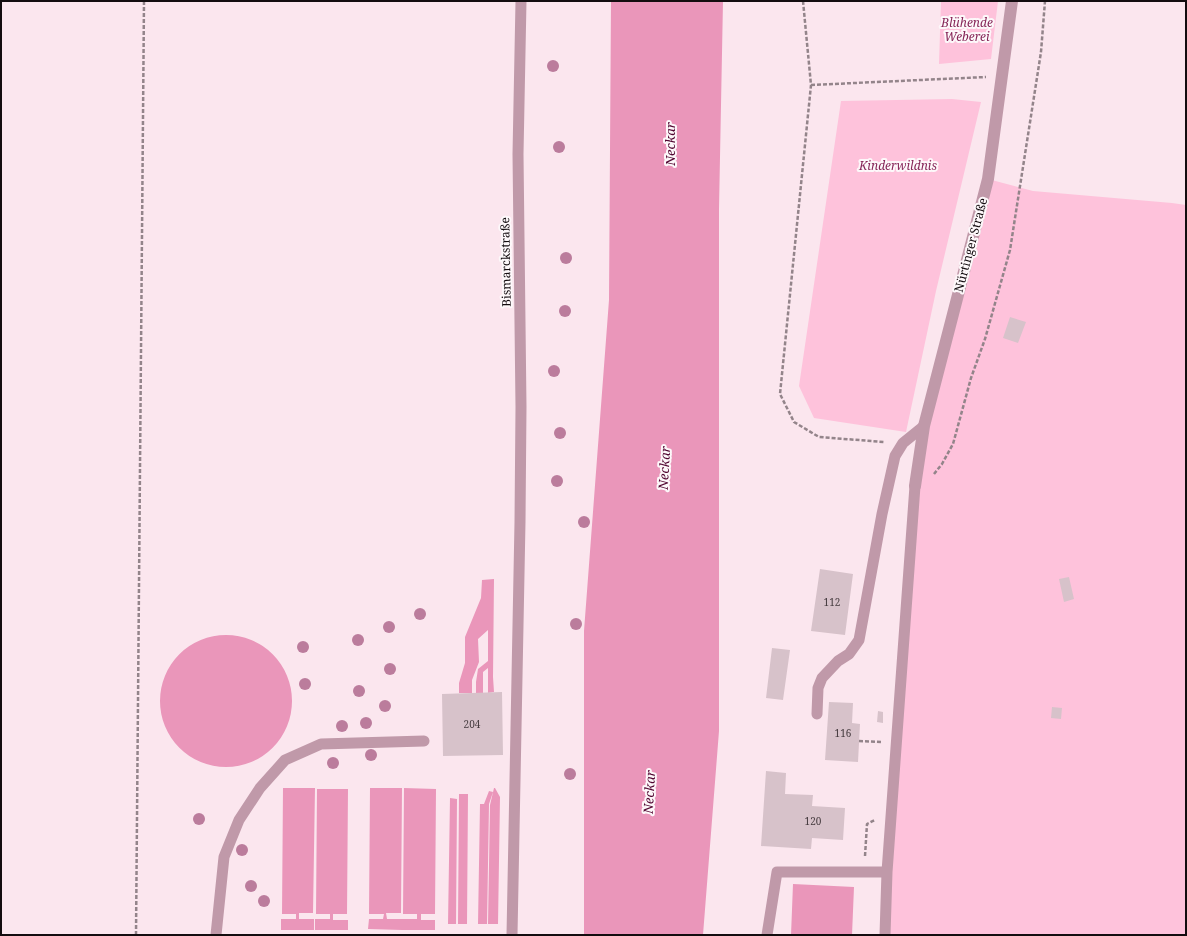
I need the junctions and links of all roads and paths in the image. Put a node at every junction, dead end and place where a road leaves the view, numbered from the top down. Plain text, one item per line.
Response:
1 (144, 1) edge
2 (521, 1) edge
3 (803, 1) edge
4 (1012, 1) edge
5 (1045, 1) edge
6 (1002, 76) junction
7 (811, 85) junction
8 (924, 426) junction
9 (903, 443) junction
10 (915, 486) junction
11 (817, 714) dead end
12 (424, 741) dead end
13 (891, 819) junction
14 (864, 872) junction
15 (887, 872) junction
16 (136, 935) edge
17 (216, 935) edge
18 (512, 935) edge
19 (767, 935) edge
20 (885, 935) edge

1 - 16 path
2 - 18 lane, Bismarckstraße
3 - 7 path
4 - 6 street, Nürtinger Straße
5 - 10 path
6 - 7 path
6 - 8 street, Nürtinger Straße
7 - 9 path
8 - 9 lane
8 - 10 street, Nürtinger Straße
9 - 11 lane
10 - 13 lane
12 - 17 lane
13 - 14 path
13 - 15 lane
14 - 15 lane
14 - 19 lane
15 - 20 lane

